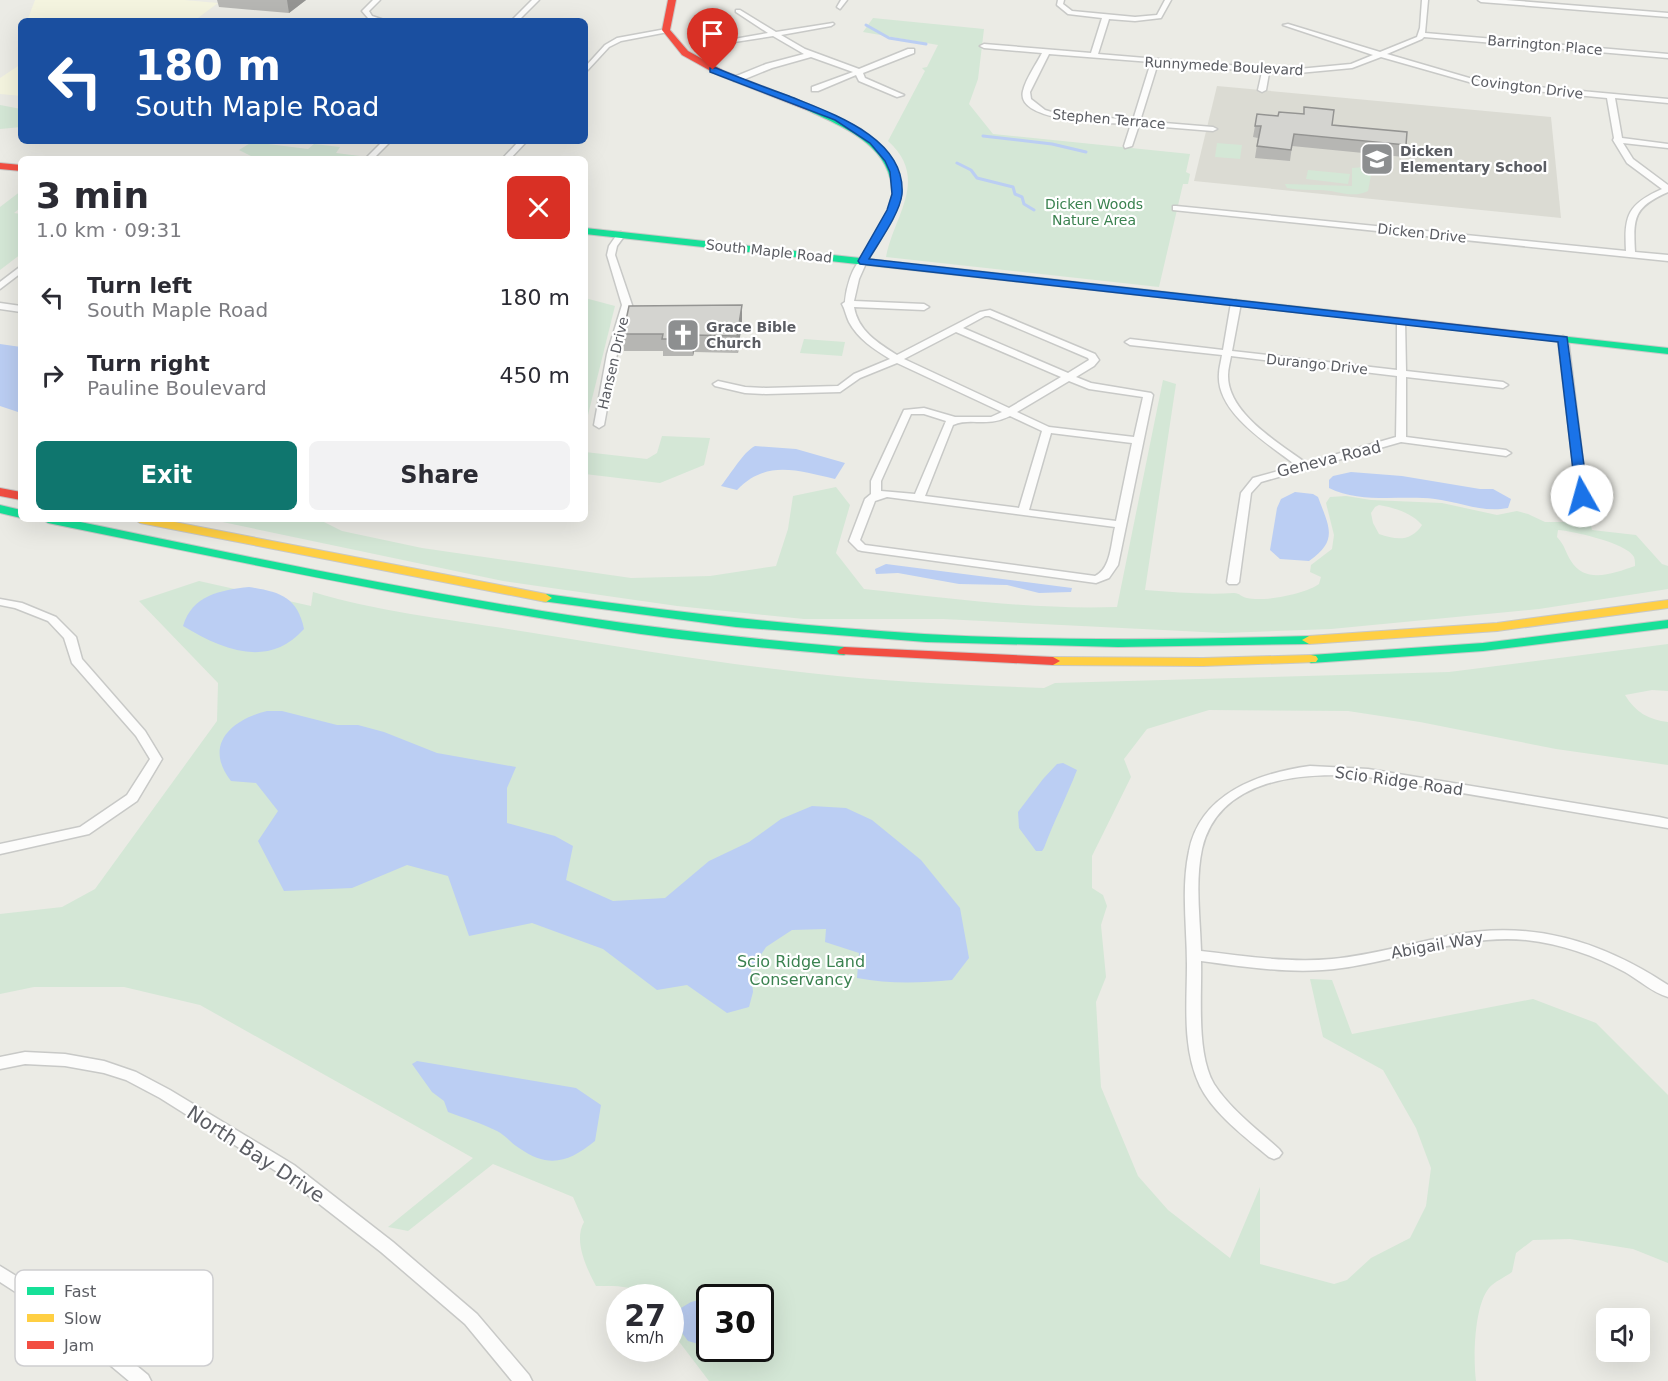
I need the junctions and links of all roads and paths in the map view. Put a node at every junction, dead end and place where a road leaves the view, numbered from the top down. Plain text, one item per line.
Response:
1 (377, 0) edge
2 (536, 0) edge
3 (672, 0) edge
4 (1061, 0) edge
5 (1168, 0) edge
6 (1425, 0) edge
7 (1481, 0) edge
8 (738, 11) dead end
9 (1668, 15) edge
10 (1106, 17) junction
11 (377, 18) edge
12 (517, 18) edge
13 (831, 24) dead end
14 (1286, 25) dead end
15 (666, 31) junction
16 (775, 34) junction
17 (1422, 35) junction
18 (717, 44) dead end
19 (984, 46) dead end
20 (911, 51) dead end
21 (1046, 52) junction
22 (806, 53) junction
23 (1382, 54) junction
24 (1094, 56) junction
25 (1668, 56) edge
26 (1155, 62) junction
27 (588, 68) edge
28 (858, 71) junction
29 (1266, 71) junction
30 (733, 78) junction
31 (815, 88) dead end
32 (1262, 90) dead end
33 (900, 95) dead end
34 (1611, 97) junction
35 (1668, 102) edge
36 (1135, 123) junction
37 (1213, 129) dead end
38 (1617, 140) junction
39 (384, 144) edge
40 (519, 144) edge
41 (1128, 146) dead end
42 (1668, 146) edge
43 (372, 156) edge
44 (509, 156) edge
45 (0, 166) edge
46 (18, 168) edge
47 (1668, 189) edge
48 (1176, 208) dead end
49 (588, 231) edge
50 (621, 235) junction
51 (1631, 254) junction
52 (1668, 258) edge
53 (863, 261) junction
54 (18, 271) edge
55 (0, 286) edge
56 (1236, 303) junction
57 (847, 304) junction
58 (0, 306) edge
59 (924, 307) dead end
60 (18, 309) edge
61 (1402, 322) junction
62 (956, 328) junction
63 (1563, 339) junction
64 (1130, 342) dead end
65 (1668, 351) edge
66 (1229, 354) junction
67 (897, 359) junction
68 (1401, 373) junction
69 (1068, 377) junction
70 (718, 384) dead end
71 (1503, 385) dead end
72 (1009, 411) junction
73 (953, 420) junction
74 (599, 425) dead end
75 (1047, 430) junction
76 (1401, 439) junction
77 (1138, 441) junction
78 (1506, 453) dead end
79 (1305, 467) junction
80 (0, 492) edge
81 (876, 494) junction
82 (18, 495) edge
83 (1582, 496) dead end
84 (919, 498) junction
85 (0, 509) edge
86 (1023, 512) junction
87 (18, 513) edge
88 (63, 522) edge
89 (155, 522) edge
90 (1120, 525) junction
91 (1233, 582) dead end
92 (0, 602) edge
93 (1668, 604) edge
94 (1668, 624) edge
95 (1668, 825) edge
96 (0, 849) edge
97 (1194, 955) junction
98 (1668, 992) edge
99 (0, 1063) edge
100 (1274, 1153) dead end
101 (0, 1273) edge
102 (15, 1283) edge
103 (124, 1366) edge
104 (142, 1381) edge
105 (523, 1381) edge

1 - 11 street
2 - 12 street
3 - 15 main road
4 - 10 street
5 - 10 street
6 - 17 street
7 - 9 street
8 - 16 street
10 - 24 street
13 - 16 street
14 - 23 street, Covington Drive
15 - 27 street
15 - 30 main road
16 - 18 street
16 - 22 street
17 - 23 street, Runnymede Boulevard
17 - 25 street, Barrington Place
19 - 21 street, Runnymede Boulevard
20 - 28 street
21 - 24 street, Runnymede Boulevard
21 - 36 street, Stephen Terrace
22 - 28 street
22 - 30 street
23 - 29 street, Runnymede Boulevard
23 - 34 street, Covington Drive
24 - 26 street, Runnymede Boulevard
26 - 29 street, Runnymede Boulevard
26 - 36 street
28 - 31 street
28 - 33 street
29 - 32 street
30 - 53 main road
34 - 35 street, Covington Drive
34 - 38 street
36 - 37 street, Stephen Terrace
36 - 41 street
38 - 42 street
38 - 47 street
39 - 43 street
40 - 44 street
45 - 46 main road
47 - 51 street
48 - 51 street, Dicken Drive
49 - 50 main road, South Maple Road
50 - 53 main road, South Maple Road
50 - 74 street, Hansen Drive
51 - 52 street, Dicken Drive
53 - 56 main road, South Maple Road
53 - 57 street
54 - 55 street
56 - 61 main road, South Maple Road
56 - 66 street
57 - 59 street
57 - 67 street
58 - 60 street
61 - 63 main road, South Maple Road
61 - 68 street
62 - 67 street
62 - 69 street
62 - 69 street
63 - 65 main road, South Maple Road
63 - 83 street
64 - 66 street, Durango Drive
66 - 68 street, Durango Drive
66 - 79 street
67 - 70 street
67 - 72 street
68 - 71 street, Durango Drive
68 - 76 street
69 - 72 street
69 - 77 street
72 - 73 street
72 - 75 street
73 - 81 street
73 - 84 street
75 - 77 street
75 - 86 street
76 - 78 street, Geneva Road
76 - 79 street, Geneva Road
77 - 90 street
79 - 91 street, Geneva Road
80 - 82 main road
81 - 84 street
81 - 90 street
84 - 86 street
85 - 87 main road
86 - 90 street
88 - 94 main road
89 - 93 main road
92 - 96 street
95 - 97 street, Scio Ridge Road
97 - 98 street, Abigail Way
97 - 100 street, Scio Ridge Road
99 - 105 street, North Bay Drive
101 - 102 street
103 - 104 street

